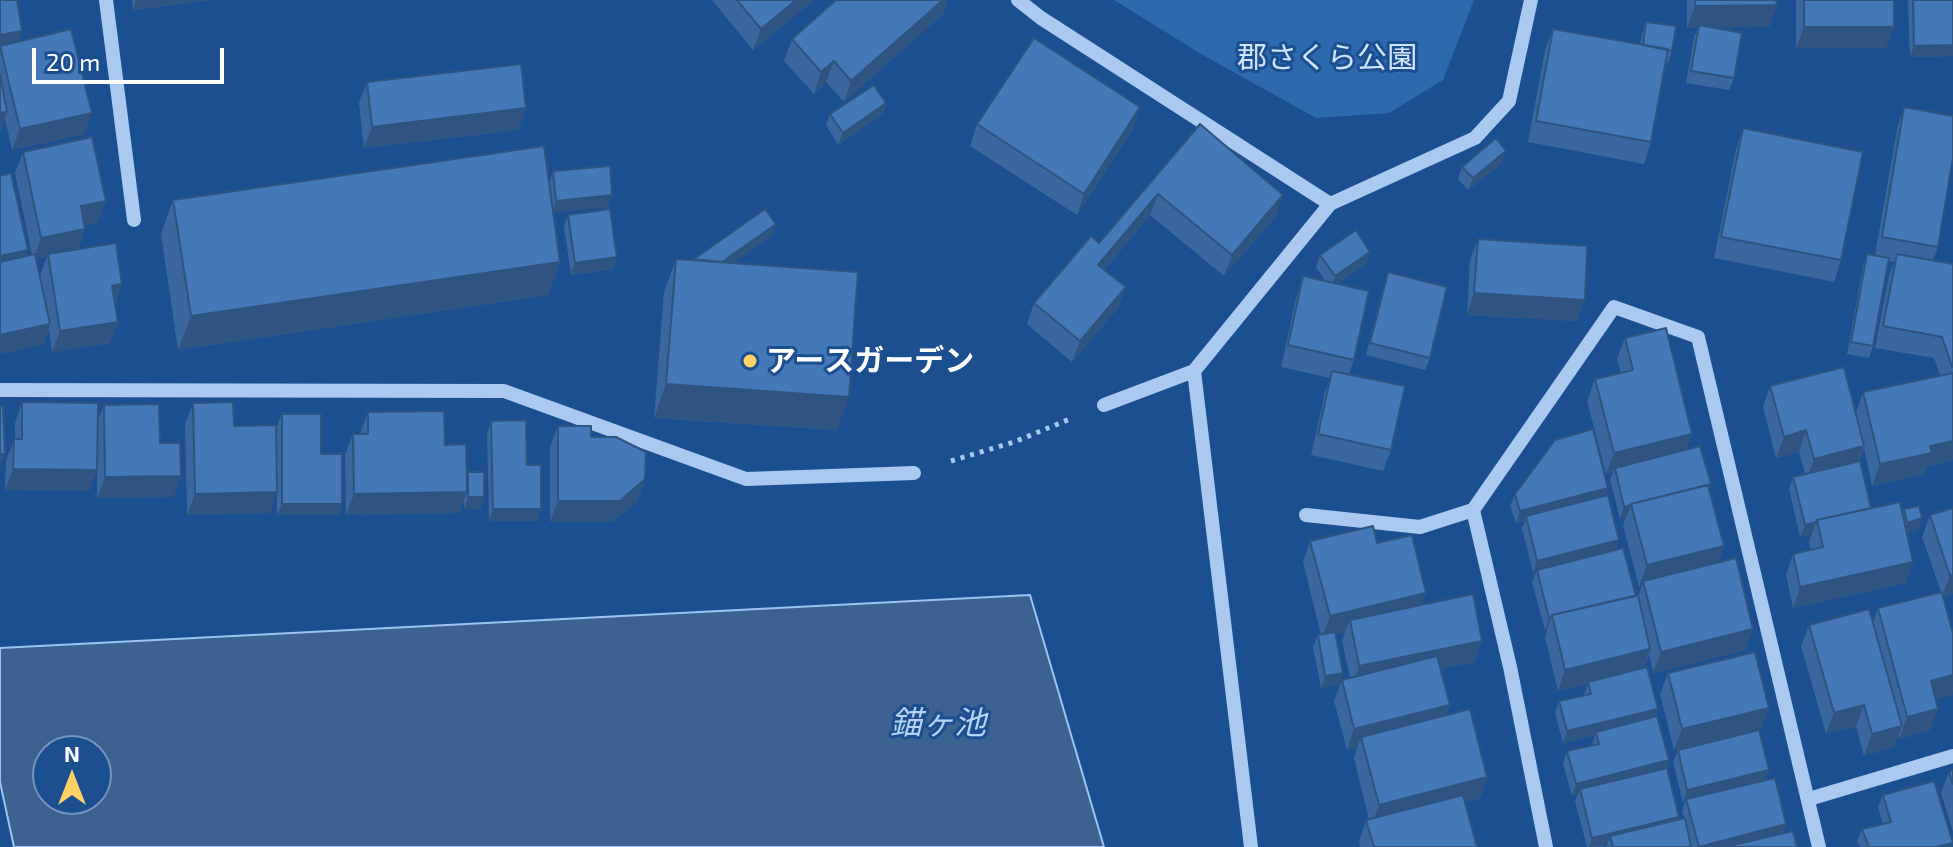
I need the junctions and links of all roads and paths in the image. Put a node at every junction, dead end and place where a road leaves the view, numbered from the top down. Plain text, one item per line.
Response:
1 (106, 0) edge
2 (1018, 0) edge
3 (1531, 0) edge
4 (1330, 204) junction
5 (134, 220) dead end
6 (1194, 371) junction
7 (0, 390) edge
8 (1104, 405) joint
9 (914, 473) joint
10 (1473, 510) junction
11 (1306, 515) dead end
12 (1953, 756) edge
13 (1809, 799) junction
14 (1251, 847) edge
15 (1546, 847) edge
16 (1819, 847) edge

1 - 5 street
2 - 4 street
3 - 4 street
4 - 6 street
6 - 8 street
6 - 14 street
7 - 9 street
8 - 9 path
10 - 11 street
10 - 13 street
10 - 15 street
12 - 13 street
13 - 16 street

